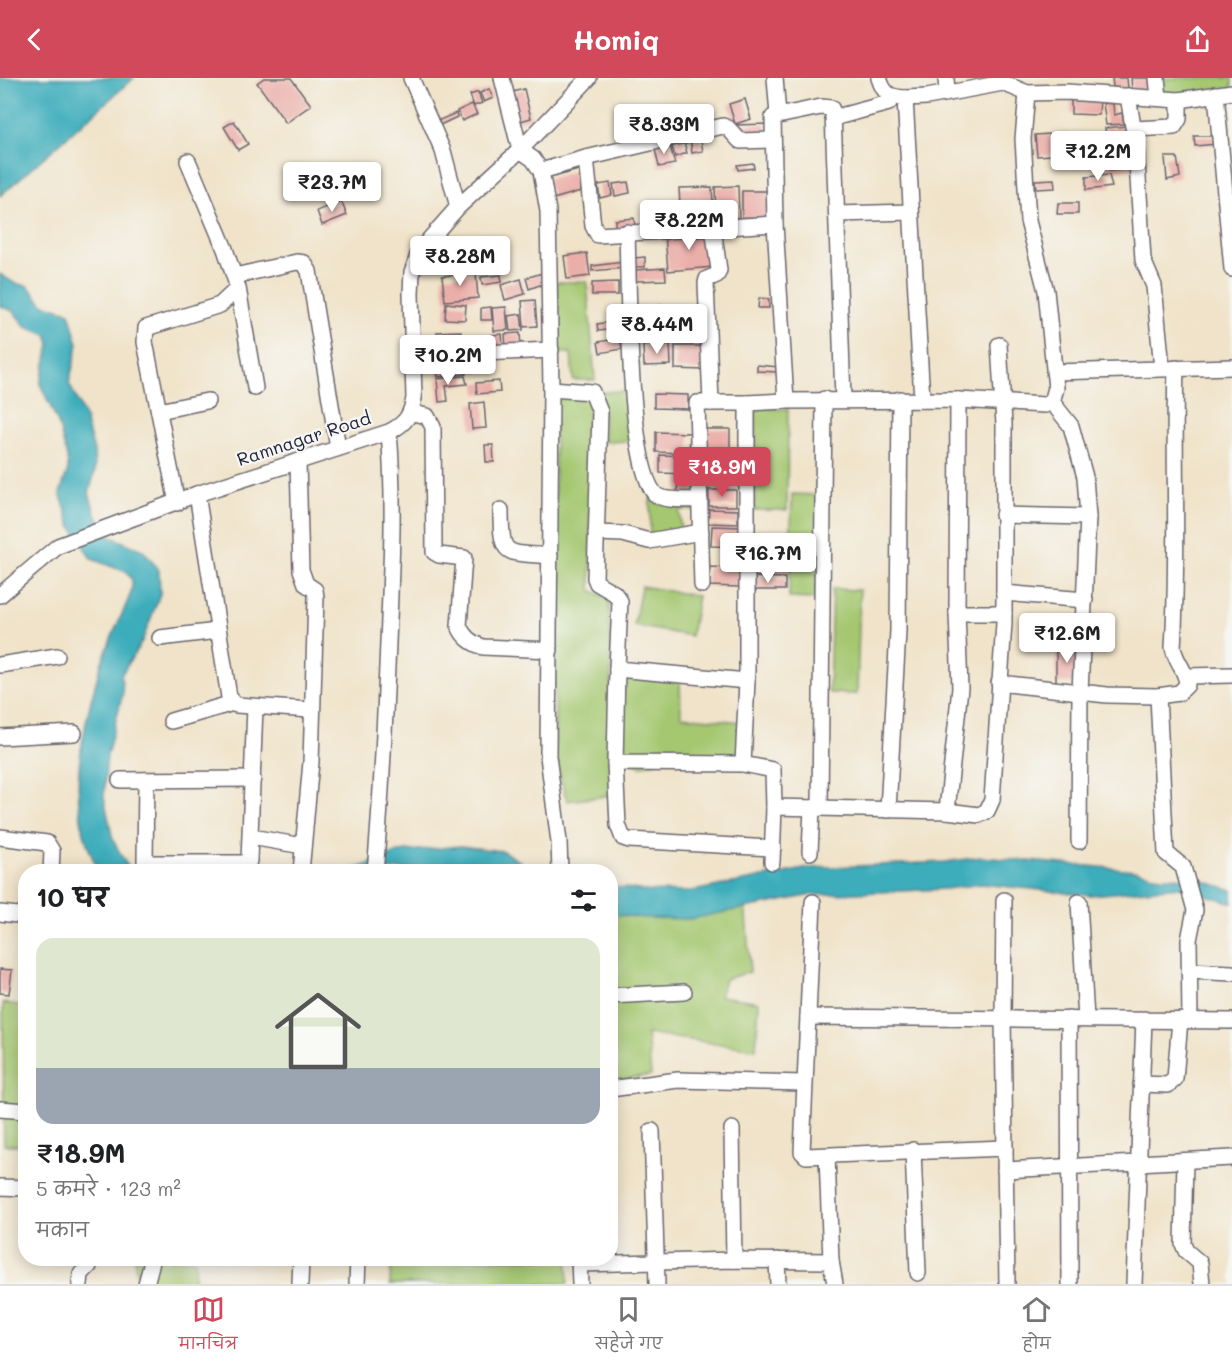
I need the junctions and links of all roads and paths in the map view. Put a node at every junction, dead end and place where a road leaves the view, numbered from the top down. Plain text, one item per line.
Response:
1 (411, 78) edge
2 (502, 78) edge
3 (589, 78) edge
4 (775, 78) edge
5 (879, 78) edge
6 (1157, 78) edge
7 (993, 82) edge
8 (1067, 85) edge
9 (946, 86) edge
10 (1225, 89) edge
11 (1027, 93) junction
12 (1128, 96) junction
13 (905, 98) junction
14 (1159, 98) junction
15 (1179, 100) junction
16 (889, 103) dead end
17 (778, 115) junction
18 (833, 118) junction
19 (1134, 129) junction
20 (772, 140) junction
21 (520, 150) junction
22 (586, 158) junction
23 (188, 161) dead end
24 (542, 171) junction
25 (458, 207) junction
26 (911, 212) junction
27 (837, 214) junction
28 (775, 224) junction
29 (713, 228) junction
30 (627, 232) junction
31 (1232, 269) edge
32 (236, 282) junction
33 (999, 345) dead end
34 (551, 350) junction
35 (413, 356) junction
36 (1232, 367) edge
37 (1169, 368) junction
38 (1054, 372) junction
39 (255, 388) dead end
40 (552, 388) junction
41 (824, 399) junction
42 (843, 399) junction
43 (900, 399) junction
44 (207, 400) dead end
45 (922, 400) junction
46 (958, 400) junction
47 (786, 401) junction
48 (1052, 402) junction
49 (711, 403) junction
50 (747, 403) junction
51 (1003, 403) junction
52 (159, 411) junction
53 (412, 413) junction
54 (389, 432) junction
55 (338, 448) junction
56 (298, 462) junction
57 (197, 494) junction
58 (700, 500) junction
59 (177, 503) junction
60 (501, 510) dead end
61 (1004, 515) junction
62 (1088, 518) junction
63 (701, 532) junction
64 (596, 533) junction
65 (550, 556) junction
66 (702, 585) dead end
67 (1004, 593) junction
68 (0, 595) edge
69 (1085, 600) junction
70 (957, 613) junction
71 (1004, 613) junction
72 (218, 631) junction
73 (160, 638) dead end
74 (549, 650) junction
75 (57, 656) dead end
76 (0, 665) edge
77 (618, 669) junction
78 (1232, 675) edge
79 (1187, 676) junction
80 (747, 681) junction
81 (999, 683) junction
82 (1080, 692) junction
83 (1158, 696) junction
84 (233, 703) junction
85 (255, 707) junction
86 (311, 710) junction
87 (171, 721) dead end
88 (74, 733) dead end
89 (0, 737) edge
90 (615, 763) junction
91 (743, 764) junction
92 (253, 779) junction
93 (120, 780) dead end
94 (146, 780) junction
95 (774, 807) junction
96 (816, 808) junction
97 (888, 810) junction
98 (947, 811) junction
99 (0, 837) edge
100 (251, 837) junction
101 (1079, 841) dead end
102 (303, 846) junction
103 (810, 852) dead end
104 (51, 864) edge
105 (302, 864) edge
106 (375, 864) edge
107 (560, 864) edge
108 (1004, 900) dead end
109 (813, 902) dead end
110 (1079, 902) dead end
111 (0, 913) edge
112 (18, 915) edge
113 (1189, 972) junction
114 (1232, 973) edge
115 (684, 992) dead end
116 (618, 996) edge
117 (808, 1017) junction
118 (1003, 1018) junction
119 (1069, 1019) junction
120 (1086, 1019) junction
121 (1144, 1019) junction
122 (1185, 1020) junction
123 (1232, 1021) edge
124 (803, 1083) junction
125 (1141, 1084) junction
126 (618, 1088) edge
127 (0, 1109) edge
128 (18, 1110) edge
129 (732, 1129) dead end
130 (652, 1131) dead end
131 (1005, 1148) junction
132 (913, 1150) junction
133 (827, 1156) junction
134 (1232, 1158) edge
135 (1185, 1161) junction
136 (1137, 1163) junction
137 (1069, 1167) junction
138 (1005, 1170) junction
139 (0, 1187) edge
140 (18, 1188) edge
141 (734, 1260) junction
142 (777, 1260) junction
143 (831, 1261) junction
144 (618, 1263) edge
145 (656, 1264) junction
146 (88, 1266) edge
147 (151, 1266) edge
148 (301, 1266) edge
149 (358, 1266) edge
150 (579, 1266) edge
151 (918, 1273) dead end
152 (80, 1284) edge
153 (146, 1284) edge
154 (300, 1284) edge
155 (357, 1284) edge
156 (580, 1284) edge
157 (657, 1284) edge
158 (778, 1284) edge
159 (835, 1284) edge
160 (1007, 1284) edge
161 (1070, 1284) edge
162 (1134, 1284) edge
163 (1202, 1284) edge

1 - 25 street
2 - 21 street
3 - 21 street
4 - 17 street
5 - 13 street
6 - 14 street
7 - 9 street
7 - 11 street
8 - 11 street
8 - 12 street
9 - 13 street
10 - 15 street
10 - 31 street
11 - 38 street
12 - 14 street
12 - 19 street
13 - 26 street
14 - 15 street
15 - 19 street
16 - 18 street
17 - 18 street
17 - 20 street
18 - 27 street
19 - 37 street
20 - 22 street
20 - 28 street
21 - 24 street
21 - 25 street
22 - 24 street
22 - 30 street
23 - 32 street
24 - 34 street
25 - 35 street
26 - 27 street
26 - 45 street
27 - 42 street
28 - 29 street
28 - 47 street
29 - 30 street
29 - 49 street
30 - 58 street
32 - 39 street
32 - 52 street
32 - 55 street
33 - 51 street
34 - 35 street
34 - 40 street
35 - 53 street
36 - 37 street
37 - 38 street
37 - 79 street
38 - 48 street
40 - 64 street
40 - 65 street
41 - 42 street
41 - 47 street
41 - 96 street
42 - 43 street
43 - 45 street
43 - 97 street
44 - 52 street
45 - 46 street
46 - 51 street
46 - 70 street
47 - 50 street
48 - 51 street
48 - 62 street
49 - 50 street
49 - 58 street
50 - 80 street
51 - 61 street
52 - 59 street
53 - 54 street, Ramnagar Road
53 - 74 street
54 - 55 street, Ramnagar Road
54 - 106 street
55 - 56 street, Ramnagar Road
56 - 57 street, Ramnagar Road
56 - 86 street
57 - 59 street, Ramnagar Road
57 - 72 street
58 - 63 street
59 - 68 street, Ramnagar Road
60 - 65 street
61 - 62 street
61 - 67 street
62 - 69 street
63 - 64 street
63 - 66 street
64 - 77 street
65 - 74 street
67 - 69 street
67 - 71 street
69 - 82 street
70 - 71 street
70 - 98 street
71 - 81 street
72 - 73 street
72 - 84 street
74 - 107 street
75 - 76 street
77 - 80 street
77 - 90 street
78 - 79 street
79 - 83 street
80 - 91 street
81 - 82 street
81 - 98 street
82 - 83 street
82 - 101 street
83 - 113 street
84 - 85 street
84 - 87 street
85 - 86 street
85 - 92 street
86 - 102 street
88 - 89 street
90 - 91 street
90 - 95 street
91 - 95 street
92 - 94 street
92 - 100 street
93 - 94 street
94 - 100 street
95 - 96 street
96 - 97 street
96 - 103 street
97 - 98 street
99 - 104 street
100 - 102 street
102 - 105 street
108 - 118 street
109 - 117 street
110 - 120 street
111 - 112 street
113 - 114 street
113 - 122 street
115 - 116 street
117 - 118 street
117 - 124 street
118 - 119 street
118 - 131 street
119 - 120 street
119 - 137 street
120 - 121 street
121 - 122 street
121 - 125 street
122 - 123 street
122 - 125 street
124 - 126 street
124 - 133 street
125 - 136 street
127 - 128 street
129 - 141 street
130 - 145 street
131 - 132 street
131 - 138 street
132 - 133 street
132 - 151 street
133 - 143 street
134 - 135 street
135 - 136 street
135 - 163 street
136 - 137 street
136 - 162 street
137 - 138 street
137 - 161 street
138 - 160 street
139 - 140 street
141 - 142 street
141 - 145 street
142 - 143 street
142 - 158 street
143 - 159 street
144 - 145 street
145 - 157 street
146 - 152 street
147 - 153 street
148 - 154 street
149 - 155 street
150 - 156 street

